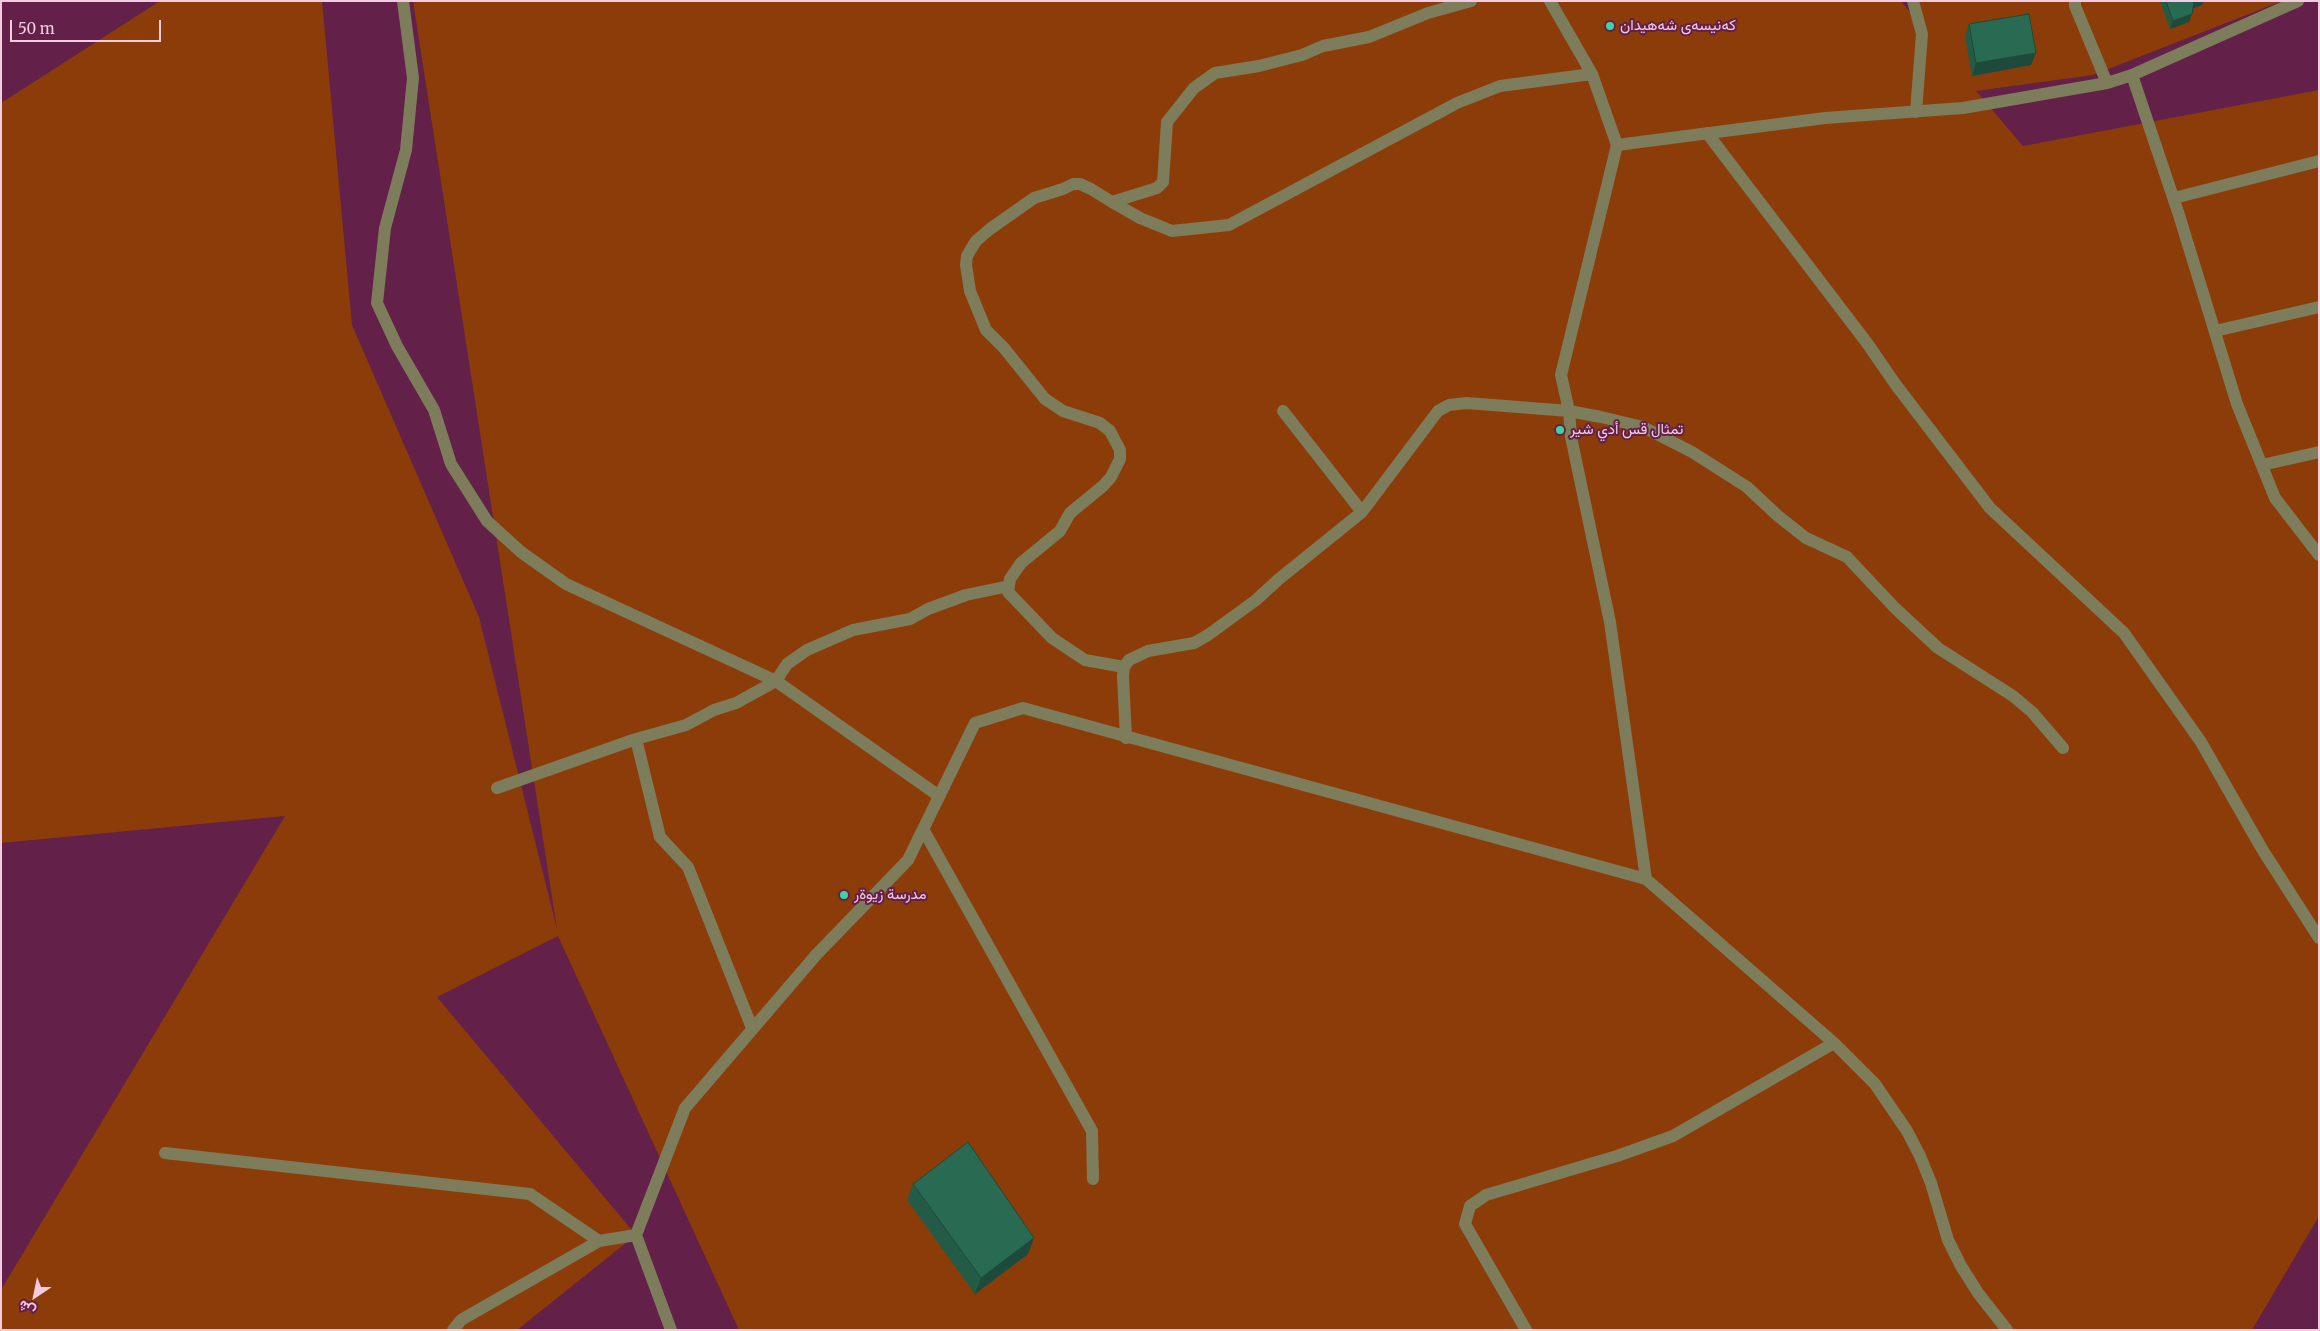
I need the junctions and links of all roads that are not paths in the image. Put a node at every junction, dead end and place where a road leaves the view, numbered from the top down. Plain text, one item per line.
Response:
1 (403, 1) edge
2 (1471, 1) edge
3 (1550, 1) edge
4 (1913, 1) edge
5 (2075, 1) edge
6 (2298, 1) edge
7 (1592, 74) junction
8 (2132, 75) junction
9 (2107, 83) junction
10 (1916, 112) junction
11 (1707, 133) junction
12 (1617, 145) junction
13 (2319, 161) edge
14 (2174, 198) junction
15 (1112, 202) junction
16 (2319, 307) edge
17 (2215, 332) junction
18 (1283, 411) dead end
19 (1569, 411) junction
20 (2319, 452) edge
21 (2262, 465) junction
22 (1362, 512) junction
23 (2319, 555) edge
24 (1008, 586) junction
25 (1124, 667) junction
26 (776, 682) junction
27 (1126, 738) junction
28 (636, 740) junction
29 (2063, 748) dead end
30 (497, 788) dead end
31 (938, 796) junction
32 (923, 829) junction
33 (1646, 879) junction
34 (2319, 938) edge
35 (752, 1028) junction
36 (1834, 1043) junction
37 (165, 1153) dead end
38 (1093, 1179) dead end
39 (636, 1235) junction
40 (599, 1241) junction
41 (453, 1330) edge
42 (671, 1330) edge
43 (1526, 1330) edge
44 (2007, 1330) edge

1 - 26 street
2 - 15 street
3 - 7 street
4 - 10 street
5 - 9 street
6 - 8 street
7 - 12 street
7 - 15 street
8 - 9 street
8 - 14 street
9 - 10 street
10 - 11 street
11 - 12 street
11 - 34 street
12 - 19 street
13 - 14 street
14 - 17 street
15 - 24 street
16 - 17 street
17 - 21 street
18 - 22 street
19 - 22 street
19 - 29 street
19 - 33 street
20 - 21 street
21 - 23 street
22 - 25 street
24 - 25 street
24 - 26 street
25 - 27 street
26 - 28 street
26 - 31 street
27 - 31 street
27 - 33 street
28 - 30 street
28 - 35 street
31 - 32 street
32 - 35 street
32 - 38 street
33 - 36 street
35 - 39 street
36 - 43 street
36 - 44 street
37 - 40 street
39 - 40 street
39 - 42 street
40 - 41 street

